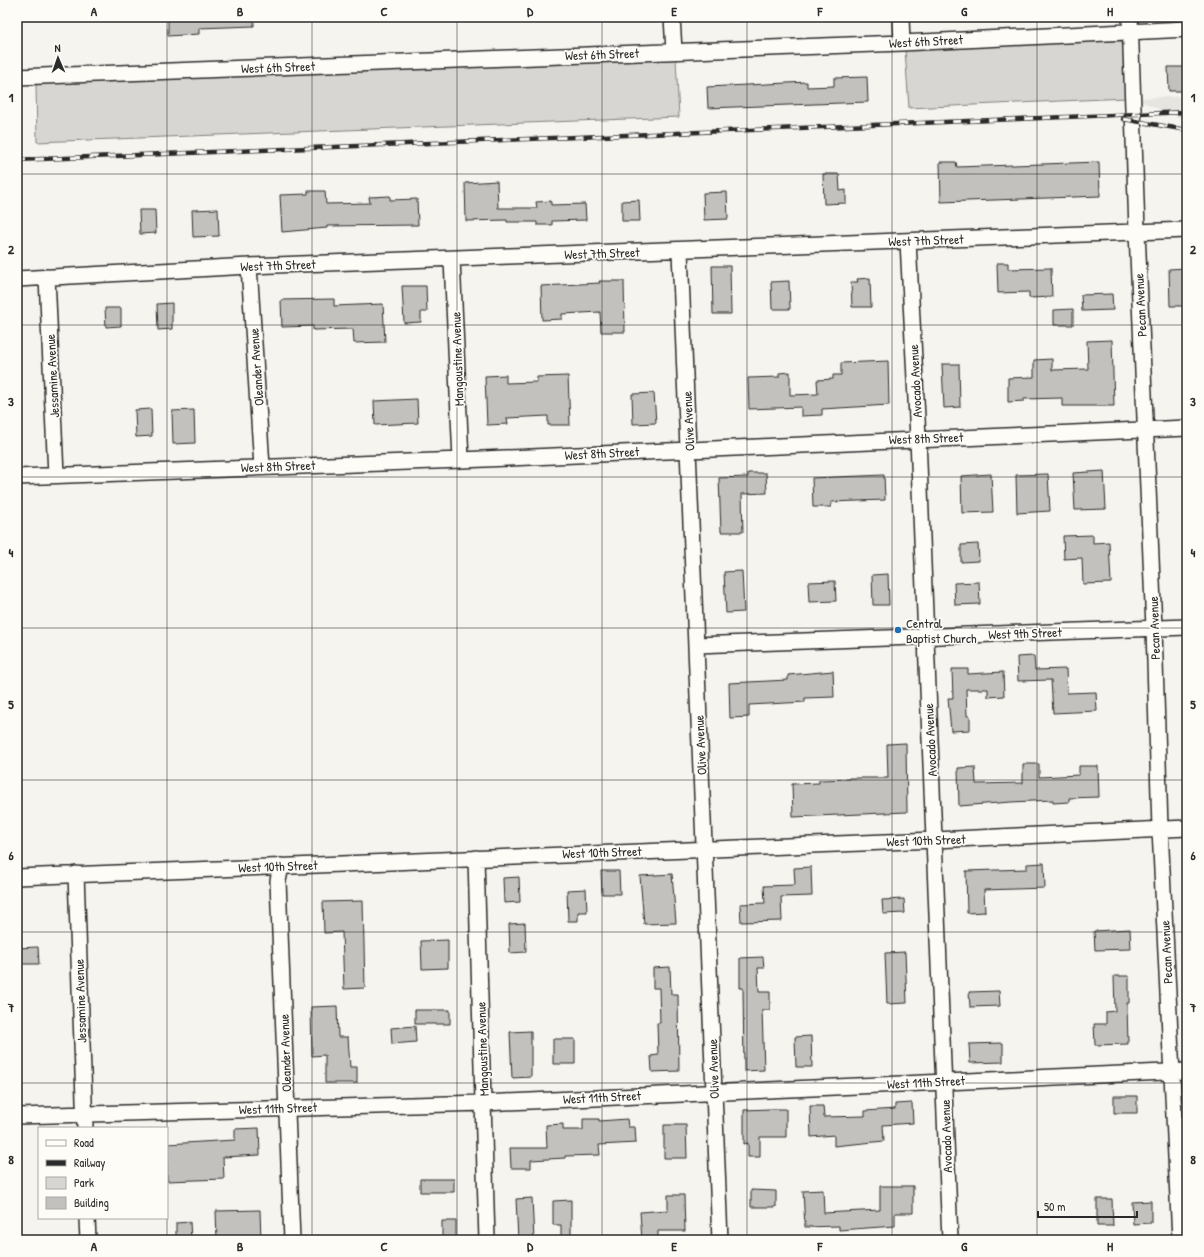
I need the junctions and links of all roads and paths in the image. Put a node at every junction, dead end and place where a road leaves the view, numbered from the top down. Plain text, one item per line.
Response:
1 (672, 17) edge
2 (901, 17) edge
3 (1130, 24) edge
4 (1187, 29) edge
5 (902, 43) junction
6 (674, 51) junction
7 (17, 77) edge
8 (1187, 230) edge
9 (1137, 232) junction
10 (908, 241) junction
11 (680, 250) junction
12 (452, 259) junction
13 (249, 266) junction
14 (47, 277) junction
15 (17, 279) edge
16 (1187, 428) edge
17 (1146, 430) junction
18 (918, 438) junction
19 (689, 448) junction
20 (461, 460) junction
21 (262, 467) junction
22 (56, 475) junction
23 (17, 477) edge
24 (1187, 627) edge
25 (1154, 628) junction
26 (925, 636) junction
27 (696, 645) junction
28 (1187, 828) edge
29 (1160, 829) junction
30 (935, 840) junction
31 (705, 848) junction
32 (476, 858) junction
33 (281, 866) junction
34 (76, 874) junction
35 (17, 877) edge
36 (1187, 1071) edge
37 (1171, 1072) junction
38 (944, 1081) junction
39 (713, 1092) junction
40 (484, 1103) junction
41 (287, 1107) junction
42 (17, 1116) edge
43 (84, 1121) edge
44 (87, 1219) edge
45 (1187, 1239) edge
46 (88, 1240) edge
47 (292, 1240) edge
48 (487, 1240) edge
49 (720, 1240) edge
50 (950, 1240) edge
51 (1169, 1240) edge
52 (1180, 1240) edge

1 - 6 street
2 - 5 street
3 - 4 street, West 6th Street
3 - 5 street, West 6th Street
3 - 9 street, Pecan Avenue
5 - 6 street, West 6th Street
6 - 7 street, West 6th Street
8 - 9 street, West 7th Street
9 - 10 street, West 7th Street
9 - 17 street, Pecan Avenue
10 - 11 street, West 7th Street
10 - 18 street, Avocado Avenue
11 - 12 street, West 7th Street
11 - 19 street, Olive Avenue
12 - 13 street, West 7th Street
12 - 20 street, Mangoustine Avenue
13 - 14 street, West 7th Street
13 - 21 street, Oleander Avenue
14 - 15 street, West 7th Street
14 - 22 street, Jessamine Avenue
16 - 17 street, West 8th Street
17 - 18 street, West 8th Street
17 - 25 street, Pecan Avenue
18 - 19 street, West 8th Street
18 - 26 street, Avocado Avenue
19 - 20 street, West 8th Street
19 - 27 street, Olive Avenue
20 - 21 street, West 8th Street
21 - 22 street, West 8th Street
22 - 23 street, West 8th Street
24 - 25 street, West 9th Street
25 - 26 street, West 9th Street
25 - 29 street, Pecan Avenue
26 - 27 street, West 9th Street
26 - 30 street, Avocado Avenue
27 - 31 street, Olive Avenue
28 - 29 street, West 10th Street
29 - 30 street, West 10th Street
29 - 37 street, Pecan Avenue
30 - 31 street, West 10th Street
30 - 38 street, Avocado Avenue
31 - 32 street, West 10th Street
31 - 39 street, Olive Avenue
32 - 33 street, West 10th Street
32 - 40 street, Mangoustine Avenue
33 - 34 street, West 10th Street
33 - 41 street, Oleander Avenue
34 - 35 street, West 10th Street
34 - 43 street, Jessamine Avenue
36 - 37 street, West 11th Street
37 - 38 street, West 11th Street
37 - 52 street, Pecan Avenue
38 - 39 street, West 11th Street
38 - 50 street, Avocado Avenue
39 - 40 street, West 11th Street
39 - 49 street, Olive Avenue
40 - 41 street, West 11th Street
40 - 48 street, Mangoustine Avenue
41 - 43 street, West 11th Street
41 - 47 street, Oleander Avenue
42 - 43 street, West 11th Street
44 - 46 street
45 - 52 street
51 - 52 street

